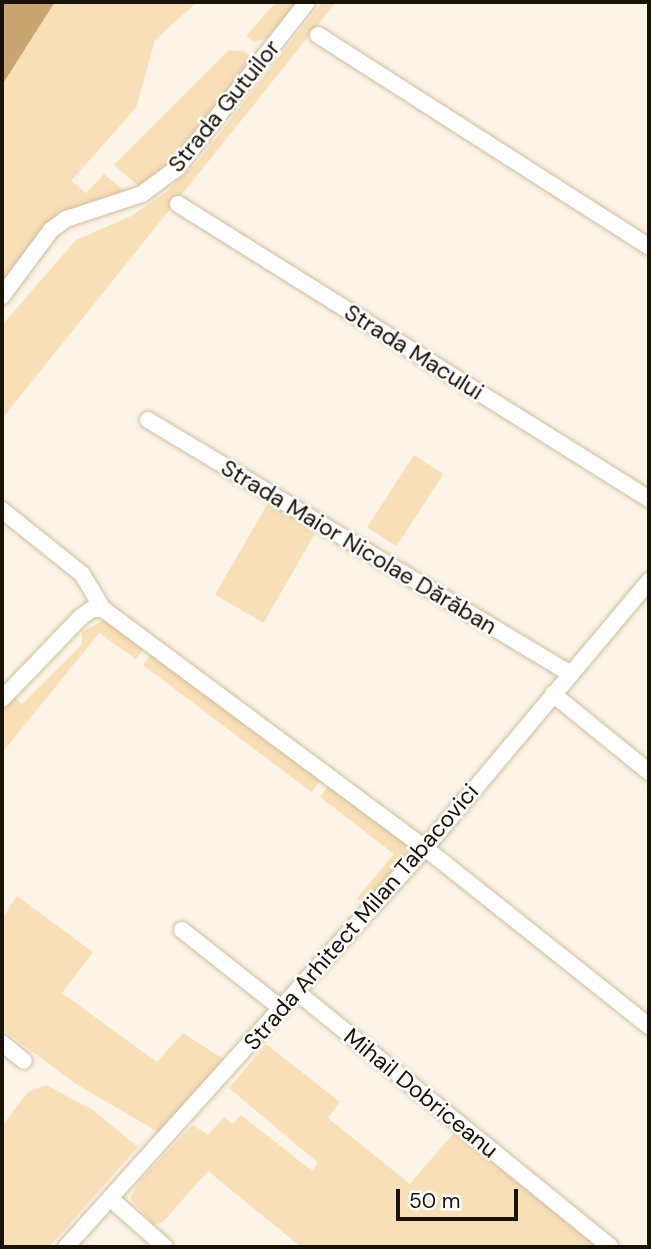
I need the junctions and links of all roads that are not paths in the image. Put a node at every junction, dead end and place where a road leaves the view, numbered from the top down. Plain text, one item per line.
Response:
1 (307, 2) edge
2 (318, 35) dead end
3 (178, 204) dead end
4 (649, 247) edge
5 (2, 296) edge
6 (148, 420) dead end
7 (649, 499) edge
8 (2, 510) edge
9 (649, 581) edge
10 (103, 609) junction
11 (570, 674) junction
12 (553, 694) junction
13 (2, 699) edge
14 (649, 772) edge
15 (425, 848) junction
16 (182, 930) dead end
17 (297, 992) junction
18 (282, 1009) junction
19 (649, 1026) edge
20 (2, 1043) edge
21 (24, 1061) dead end
22 (111, 1199) junction
23 (610, 1246) edge
24 (66, 1247) edge
25 (165, 1247) edge

1 - 5 street, Strada Gutuilor
2 - 4 street
3 - 7 street, Strada Macului
6 - 11 street, Strada Maior Nicolae Dărăban
8 - 10 street
9 - 11 street, Strada Arhitect Milan Tabacovici
10 - 13 street
10 - 15 street
11 - 12 street, Strada Arhitect Milan Tabacovici
12 - 14 street
12 - 15 street, Strada Arhitect Milan Tabacovici
15 - 17 street, Strada Arhitect Milan Tabacovici
15 - 19 street
16 - 18 street
17 - 18 street, Strada Arhitect Milan Tabacovici
17 - 23 street, Mihail Dobriceanu
18 - 22 street, Strada Arhitect Milan Tabacovici
20 - 21 street
22 - 24 street, Strada Arhitect Milan Tabacovici
22 - 25 street

